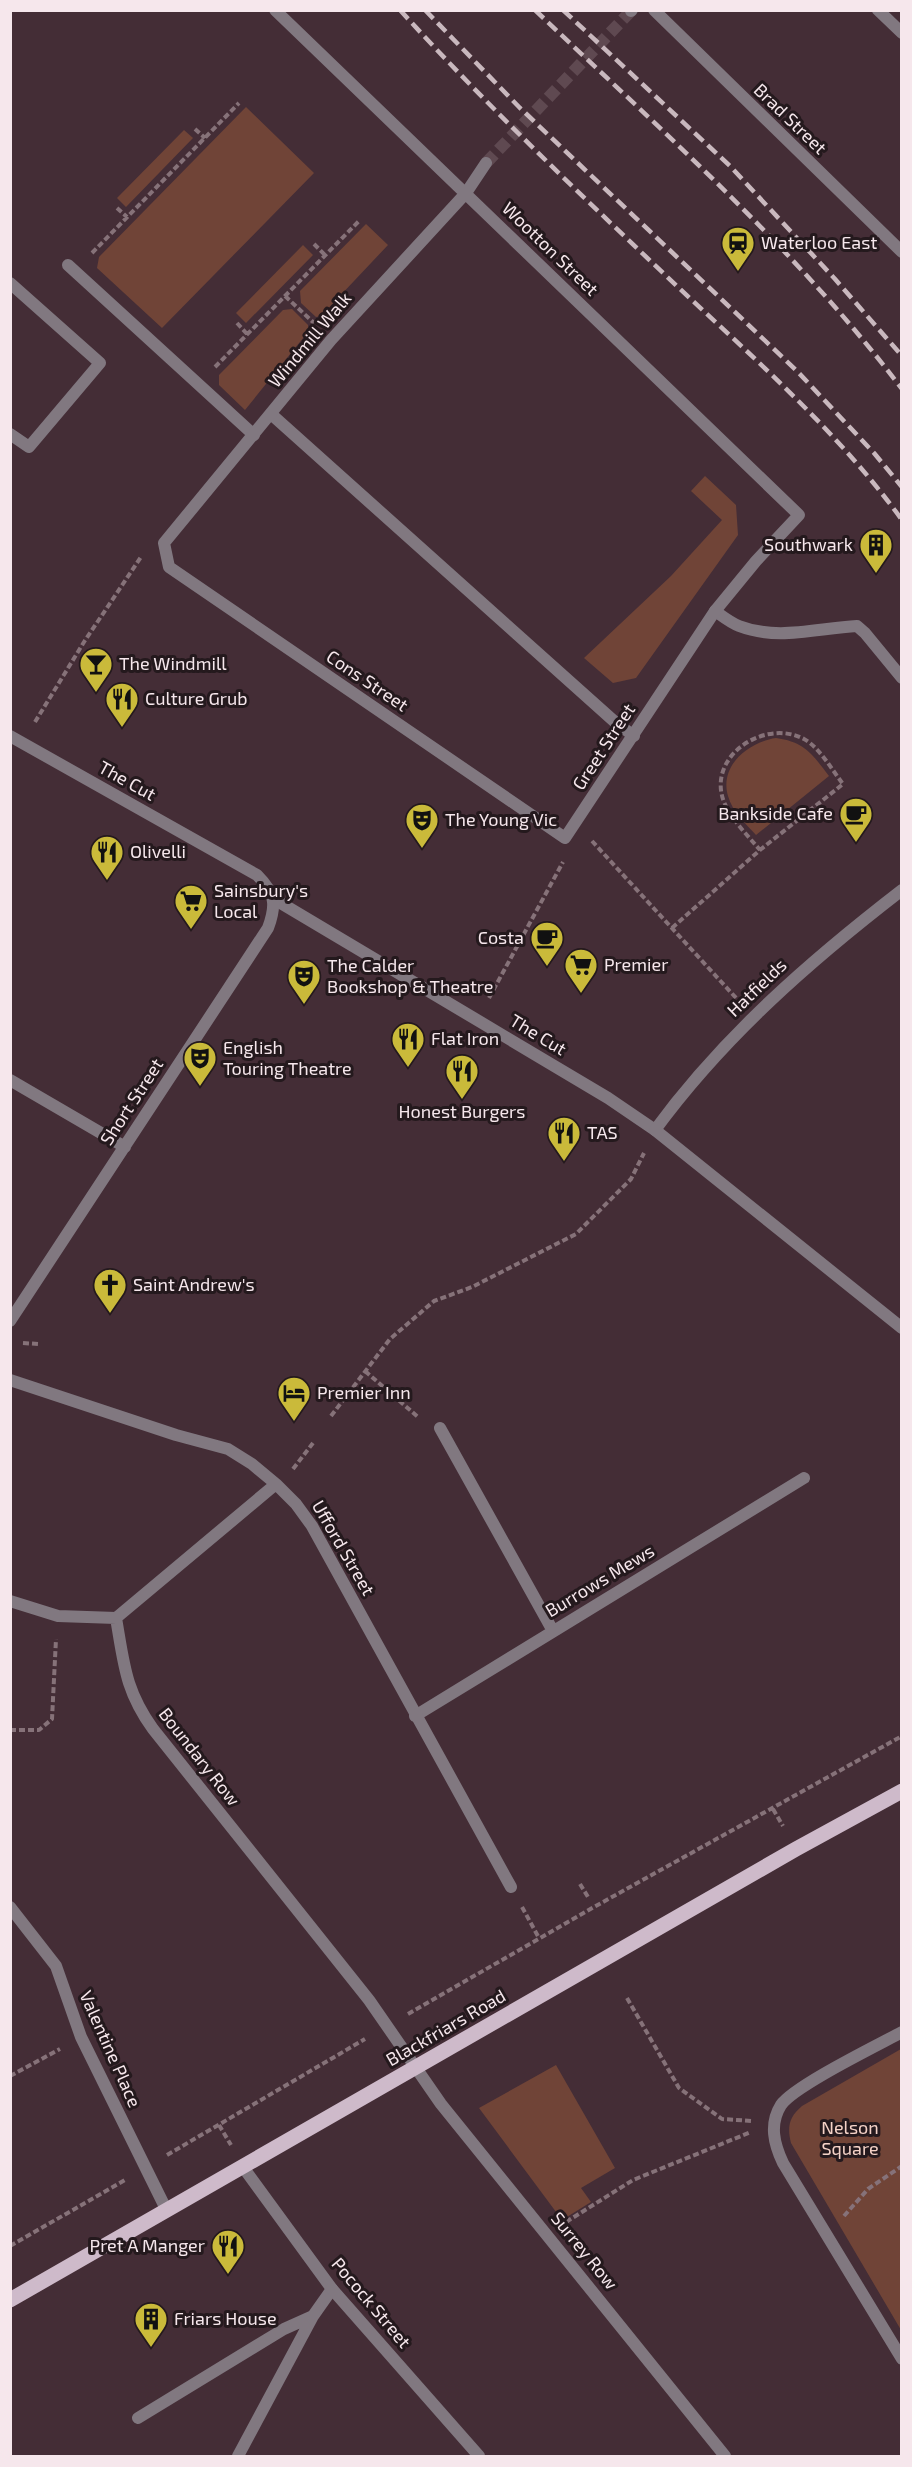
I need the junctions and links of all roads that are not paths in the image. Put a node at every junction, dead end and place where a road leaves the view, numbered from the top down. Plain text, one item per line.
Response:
1 (275, 10) edge
2 (654, 10) edge
3 (878, 10) edge
4 (902, 33) edge
5 (486, 163) tunnel mouth
6 (466, 193) junction
7 (902, 252) edge
8 (72, 268) road end
9 (10, 283) edge
10 (271, 414) junction
11 (10, 434) edge
12 (254, 435) junction
13 (799, 515) joint
14 (164, 543) joint
15 (715, 611) junction
16 (902, 678) edge
17 (10, 736) edge
18 (634, 736) junction
19 (565, 838) joint
20 (902, 890) edge
21 (274, 899) junction
22 (10, 1080) edge
23 (655, 1130) junction
24 (125, 1147) junction
25 (10, 1321) edge
26 (902, 1328) edge
27 (10, 1380) edge
28 (440, 1428) road end
29 (804, 1478) dead end
30 (276, 1484) junction
31 (10, 1601) edge
32 (117, 1618) junction
33 (553, 1630) junction
34 (415, 1716) junction
35 (902, 1791) edge
36 (511, 1887) dead end
37 (10, 1907) edge
38 (902, 2031) edge
39 (416, 2068) junction
40 (243, 2167) junction
41 (167, 2211) junction
42 (332, 2289) junction
43 (10, 2300) edge
44 (313, 2316) junction
45 (902, 2359) edge
46 (138, 2418) dead end
47 (238, 2457) edge
48 (479, 2457) edge
49 (725, 2457) edge

1 - 6 street, Wootton Street
2 - 7 street, Brad Street
3 - 4 street
5 - 6 street, Windmill Walk
6 - 10 street, Windmill Walk
6 - 13 street, Wootton Street
8 - 12 street
9 - 11 street
10 - 12 street, Windmill Walk
10 - 18 street
12 - 14 street, Windmill Walk
13 - 15 street, Greet Street
14 - 19 street, Cons Street
15 - 16 street
15 - 18 street, Greet Street
17 - 21 street, The Cut
18 - 19 street, Greet Street
20 - 23 street, Hatfields
21 - 23 street, The Cut
21 - 24 street, Short Street
22 - 24 street
23 - 26 street, The Cut
24 - 25 street, Short Street
27 - 30 street, Ufford Street
28 - 33 street
29 - 33 street, Burrows Mews
30 - 32 street
30 - 34 street, Ufford Street
31 - 32 street
32 - 39 street, Boundary Row
33 - 34 street, Burrows Mews
34 - 36 street, Ufford Street
35 - 39 main road, Blackfriars Road
37 - 41 street, Valentine Place
38 - 45 street
39 - 40 main road, Blackfriars Road
39 - 49 street, Surrey Row
40 - 41 main road, Blackfriars Road
40 - 42 street, Pocock Street
41 - 43 main road, Blackfriars Road
42 - 44 street
42 - 48 street, Pocock Street
44 - 46 street
44 - 47 street

